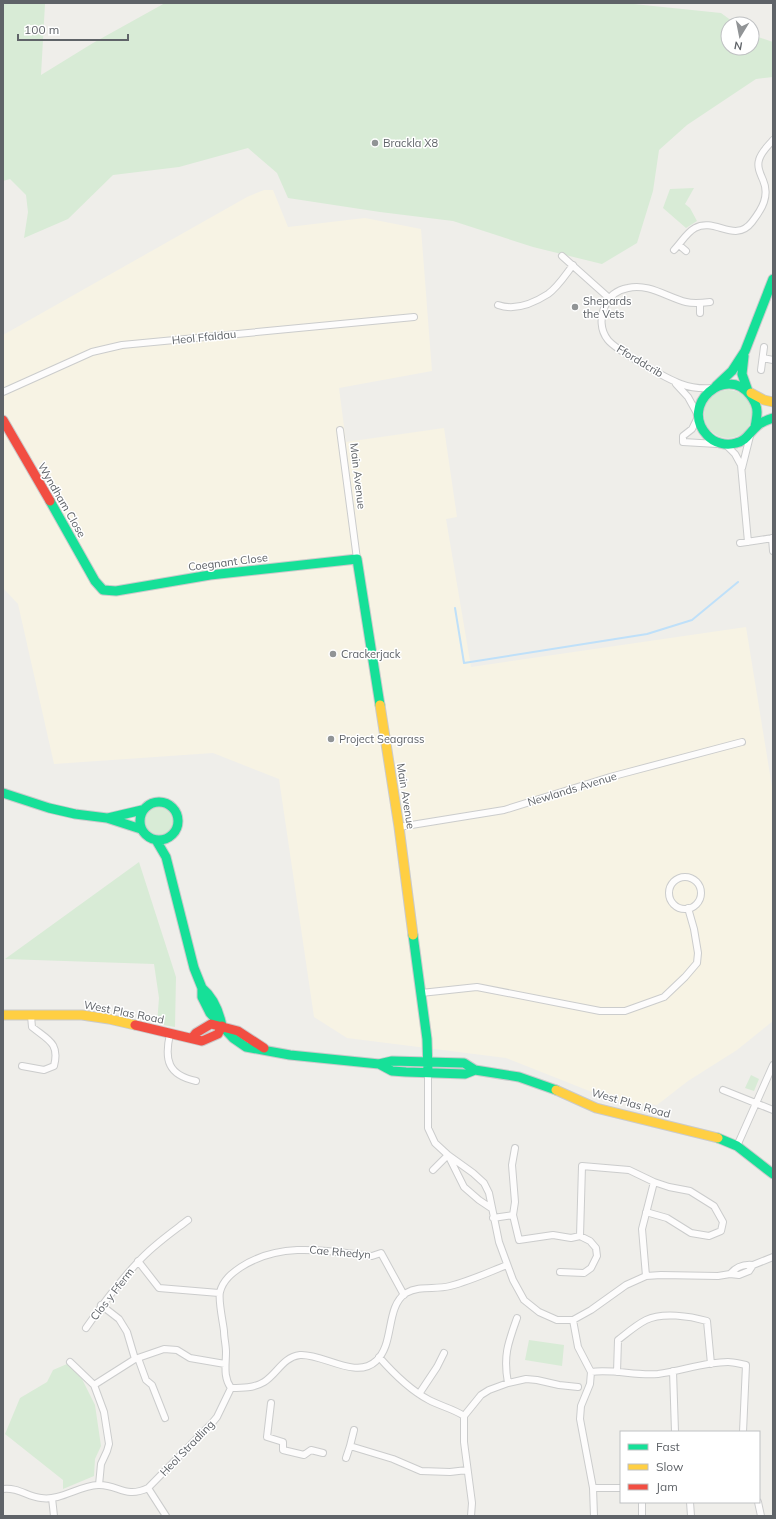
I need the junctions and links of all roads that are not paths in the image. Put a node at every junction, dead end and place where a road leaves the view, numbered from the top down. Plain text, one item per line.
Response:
1 (773, 140) edge
2 (679, 245) junction
3 (674, 250) dead end
4 (686, 251) dead end
5 (562, 256) dead end
6 (573, 265) junction
7 (773, 279) edge
8 (610, 298) junction
9 (710, 302) dead end
10 (700, 303) junction
11 (498, 304) dead end
12 (700, 313) dead end
13 (414, 317) dead end
14 (764, 347) dead end
15 (745, 351) junction
16 (763, 358) junction
17 (773, 360) edge
18 (761, 370) dead end
19 (671, 380) junction
20 (715, 387) junction
21 (3, 392) edge
22 (749, 392) junction
23 (773, 402) edge
24 (698, 416) junction
25 (773, 418) edge
26 (3, 420) edge
27 (340, 430) dead end
28 (753, 430) junction
29 (723, 444) junction
30 (742, 471) junction
31 (773, 538) edge
32 (748, 542) junction
33 (740, 543) dead end
34 (773, 551) edge
35 (357, 560) junction
36 (103, 590) joint
37 (742, 742) dead end
38 (3, 793) edge
39 (142, 810) junction
40 (107, 818) junction
41 (399, 827) junction
42 (141, 829) junction
43 (171, 836) junction
44 (156, 840) junction
45 (166, 857) junction
46 (688, 908) junction
47 (421, 993) junction
48 (3, 1015) edge
49 (31, 1016) junction
50 (222, 1026) junction
51 (170, 1034) junction
52 (428, 1062) junction
53 (379, 1064) junction
54 (773, 1065) edge
55 (22, 1066) dead end
56 (475, 1070) junction
57 (428, 1072) junction
58 (196, 1081) dead end
59 (723, 1090) dead end
60 (756, 1103) junction
61 (773, 1110) edge
62 (736, 1146) junction
63 (515, 1148) dead end
64 (448, 1155) junction
65 (433, 1170) dead end
66 (773, 1174) edge
67 (654, 1182) junction
68 (491, 1208) junction
69 (646, 1212) junction
70 (513, 1215) junction
71 (493, 1218) junction
72 (188, 1220) dead end
73 (580, 1236) junction
74 (773, 1256) edge
75 (138, 1261) junction
76 (507, 1265) junction
77 (560, 1272) dead end
78 (646, 1276) junction
79 (219, 1293) junction
80 (404, 1295) junction
81 (101, 1306) junction
82 (518, 1318) dead end
83 (573, 1320) junction
84 (86, 1328) dead end
85 (444, 1354) dead end
86 (379, 1357) junction
87 (137, 1358) junction
88 (70, 1362) dead end
89 (225, 1364) junction
90 (711, 1364) junction
91 (673, 1371) junction
92 (591, 1372) junction
93 (617, 1372) junction
94 (508, 1383) junction
95 (94, 1385) junction
96 (578, 1386) dead end
97 (231, 1388) junction
98 (418, 1394) junction
99 (270, 1403) dead end
100 (464, 1416) junction
101 (165, 1418) dead end
102 (354, 1430) dead end
103 (675, 1431) edge
104 (743, 1431) edge
105 (350, 1446) junction
106 (323, 1453) dead end
107 (346, 1458) dead end
108 (467, 1470) junction
109 (99, 1485) junction
110 (148, 1488) junction
111 (594, 1488) junction
112 (620, 1488) edge
113 (3, 1490) edge
114 (52, 1498) junction
115 (642, 1503) edge
116 (690, 1503) edge
117 (758, 1503) edge
118 (54, 1516) edge
119 (166, 1516) edge
120 (471, 1516) edge
121 (594, 1516) edge
122 (642, 1516) edge
123 (691, 1516) edge
124 (760, 1516) edge

1 - 2 street
2 - 3 street
2 - 4 street
5 - 6 street
6 - 8 street
6 - 11 street
7 - 15 street
8 - 10 street
8 - 19 street, Fforddcrib
9 - 10 street
10 - 12 street
13 - 21 street, Heol Ffaldau
14 - 16 street
15 - 20 street
15 - 22 street
16 - 17 street
16 - 18 street
19 - 20 street, Fforddcrib
19 - 24 street, Fforddcrib
20 - 22 street
20 - 24 street
22 - 23 street
22 - 28 street
24 - 29 street
24 - 29 street
25 - 28 street
26 - 36 street, Wyndham Close
27 - 35 street, Main Avenue
28 - 29 street
28 - 30 street
29 - 30 street
30 - 32 street
31 - 32 street
31 - 34 street
32 - 33 street
35 - 36 street, Coegnant Close
35 - 41 street, Main Avenue
37 - 41 street, Newlands Avenue
38 - 40 street
39 - 40 street
39 - 42 street
39 - 43 street
40 - 42 street
41 - 47 street, Main Avenue
42 - 44 street
43 - 44 street
43 - 45 street
44 - 45 street
45 - 50 street
46 - 46 street
46 - 47 street
47 - 52 street, Main Avenue
48 - 49 street, West Plas Road
49 - 51 street, West Plas Road
49 - 55 street
50 - 51 street, West Plas Road
50 - 53 street, West Plas Road
51 - 58 street
52 - 53 street, West Plas Road
52 - 56 street, West Plas Road
52 - 57 street, Main Avenue
53 - 57 street, West Plas Road
54 - 60 street
56 - 57 street, West Plas Road
56 - 62 street, West Plas Road
57 - 64 street
59 - 60 street
60 - 61 street
60 - 62 street
62 - 66 street, West Plas Road
63 - 70 street
64 - 65 street
64 - 68 street
64 - 68 street
67 - 69 street
67 - 69 street
67 - 73 street
68 - 71 street
69 - 78 street
70 - 71 street
70 - 73 street
71 - 76 street
72 - 75 street, Clos y Fferm
73 - 77 street
74 - 78 street
75 - 79 street, Clos y Fferm
75 - 81 street, Clos y Fferm
76 - 80 street
76 - 83 street
78 - 83 street
79 - 80 street, Cae Rhedyn
79 - 89 street
80 - 86 street
81 - 84 street, Clos y Fferm
81 - 87 street
82 - 94 street
83 - 92 street
85 - 98 street
86 - 97 street
86 - 98 street
87 - 89 street
87 - 95 street
87 - 101 street
88 - 95 street
89 - 97 street
90 - 91 street
90 - 93 street
90 - 104 street
91 - 93 street
91 - 103 street
92 - 93 street
92 - 111 street
94 - 96 street
94 - 100 street
95 - 109 street
97 - 110 street, Heol Stradling
98 - 100 street
99 - 106 street
100 - 108 street
102 - 105 street
105 - 107 street
105 - 108 street
108 - 120 street
109 - 110 street
109 - 114 street
110 - 119 street
111 - 112 street
111 - 121 street
113 - 114 street
114 - 118 street
115 - 122 street
116 - 123 street
117 - 124 street

